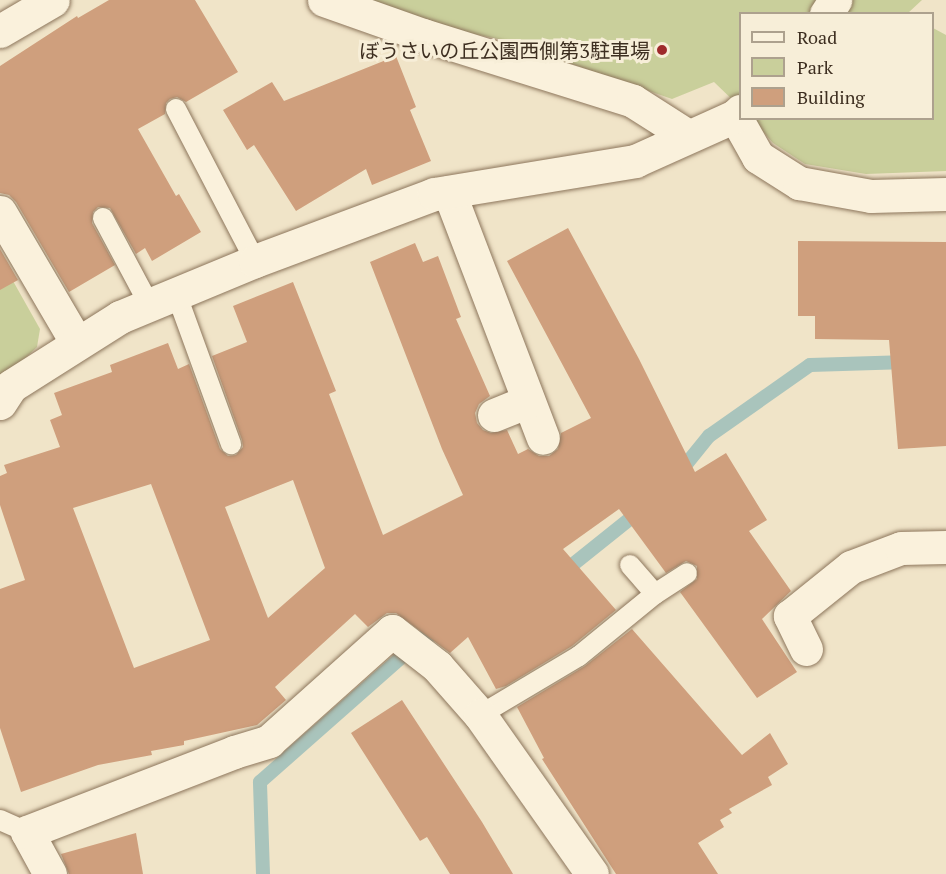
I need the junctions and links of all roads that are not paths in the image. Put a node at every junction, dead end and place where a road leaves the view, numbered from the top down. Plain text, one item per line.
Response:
1 (53, 0) edge
2 (324, 0) edge
3 (0, 31) edge
4 (176, 109) dead end
5 (738, 113) edge
6 (741, 120) edge
7 (688, 136) junction
8 (449, 192) junction
9 (946, 194) edge
10 (0, 212) edge
11 (103, 218) dead end
12 (255, 261) junction
13 (163, 299) junction
14 (77, 343) junction
15 (528, 401) junction
16 (0, 404) edge
17 (494, 415) dead end
18 (543, 438) dead end
19 (231, 444) dead end
20 (946, 547) edge
21 (630, 565) dead end
22 (687, 573) dead end
23 (655, 594) junction
24 (806, 649) dead end
25 (480, 715) junction
26 (14, 826) edge
27 (50, 874) edge
28 (592, 874) edge

1 - 3 street
2 - 7 street
4 - 12 lane
5 - 7 street
6 - 9 street
7 - 8 street
8 - 12 street
8 - 15 street
10 - 14 street
11 - 13 lane
12 - 13 street
13 - 14 street
13 - 19 lane
14 - 16 street
15 - 17 street
15 - 18 street
20 - 24 street
21 - 23 lane
22 - 23 lane
23 - 25 lane
25 - 26 street
25 - 28 street
26 - 27 street

